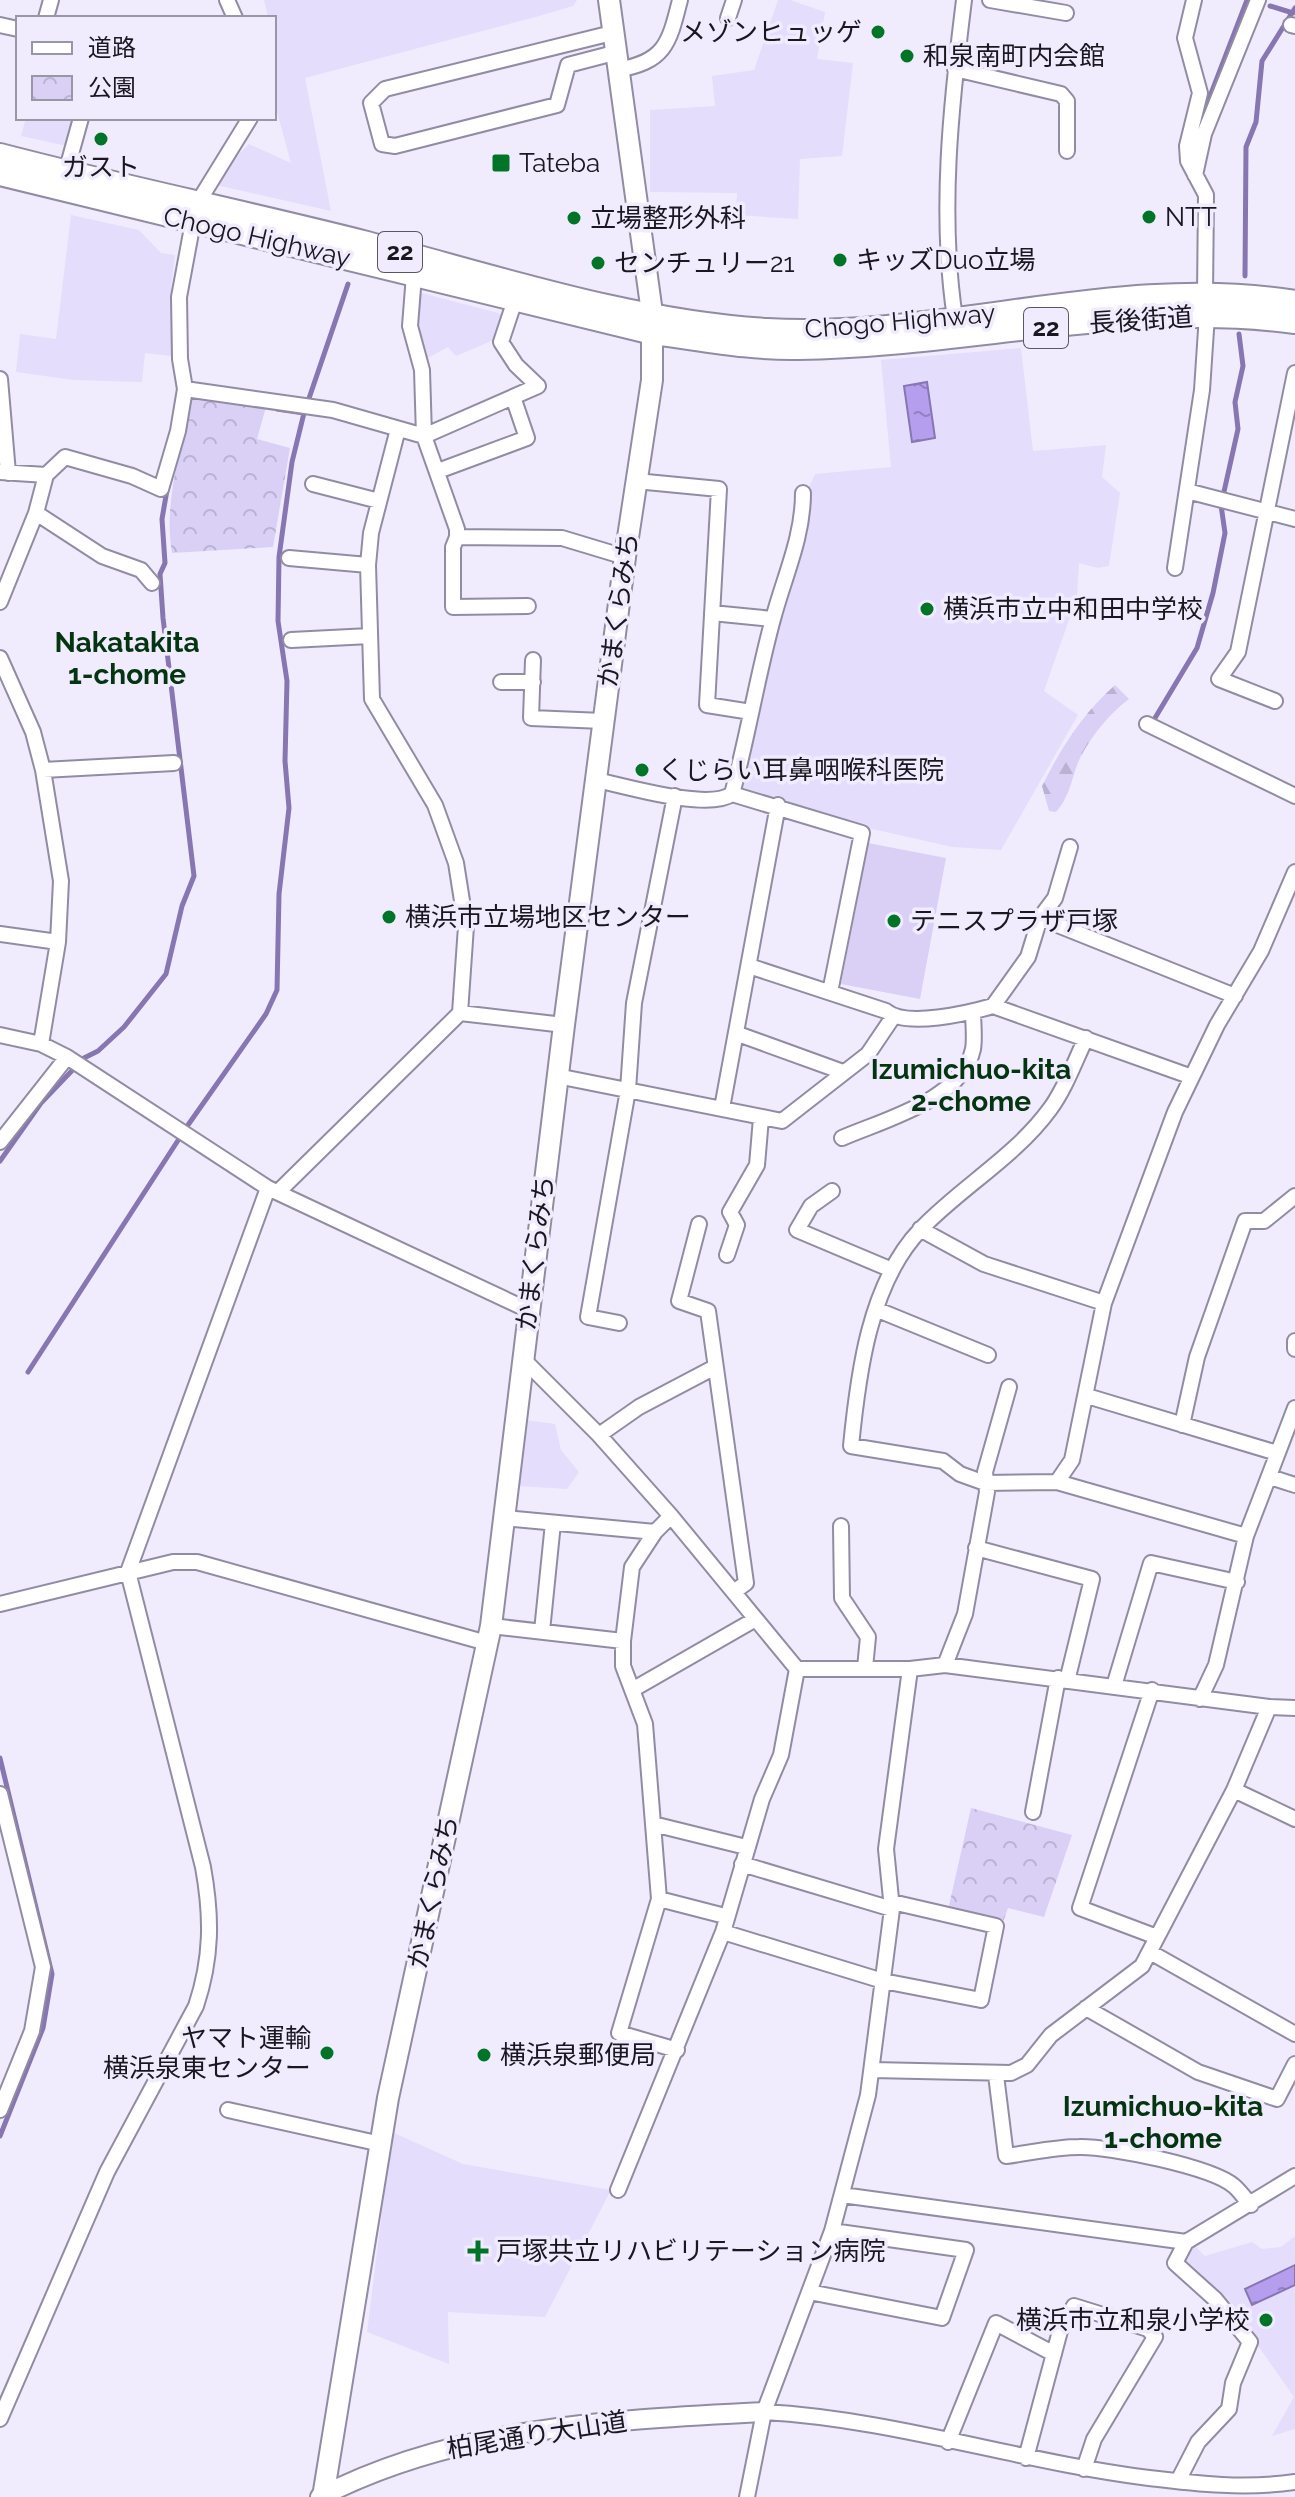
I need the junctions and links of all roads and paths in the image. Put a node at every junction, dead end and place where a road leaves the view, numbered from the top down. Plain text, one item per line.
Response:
1 (609, 0) edge
2 (680, 0) edge
3 (734, 0) edge
4 (964, 0) edge
5 (990, 0) edge
6 (1194, 0) edge
7 (1258, 0) edge
8 (1066, 13) dead end
9 (728, 18) dead end
10 (614, 52) junction
11 (955, 69) junction
12 (80, 120) edge
13 (249, 120) edge
14 (1067, 151) dead end
15 (0, 155) edge
16 (66, 172) junction
17 (0, 174) edge
18 (1195, 175) junction
19 (195, 213) junction
20 (414, 275) junction
21 (515, 300) junction
22 (1295, 302) edge
23 (1206, 305) junction
24 (955, 318) junction
25 (1295, 322) edge
26 (653, 323) junction
27 (1295, 373) edge
28 (0, 379) edge
29 (185, 389) junction
30 (513, 397) junction
31 (398, 429) junction
32 (424, 436) junction
33 (438, 471) junction
34 (4, 472) edge
35 (46, 475) junction
36 (636, 481) junction
37 (313, 484) dead end
38 (1187, 491) junction
39 (803, 493) dead end
40 (379, 501) junction
41 (1265, 509) junction
42 (36, 513) junction
43 (1295, 519) edge
44 (457, 537) junction
45 (625, 557) junction
46 (289, 558) dead end
47 (368, 565) junction
48 (1175, 568) dead end
49 (152, 583) dead end
50 (0, 602) edge
51 (528, 606) dead end
52 (712, 613) junction
53 (773, 619) junction
54 (370, 636) junction
55 (291, 640) dead end
56 (0, 658) edge
57 (533, 660) dead end
58 (501, 682) dead end
59 (533, 682) junction
60 (1275, 701) dead end
61 (751, 712) junction
62 (603, 721) junction
63 (1147, 724) dead end
64 (174, 763) dead end
65 (43, 770) junction
66 (596, 780) junction
67 (732, 794) junction
68 (675, 796) junction
69 (1295, 796) edge
70 (778, 805) junction
71 (1070, 847) dead end
72 (1295, 872) edge
73 (1044, 919) junction
74 (0, 934) edge
75 (58, 942) junction
76 (749, 966) junction
77 (830, 992) junction
78 (1235, 996) junction
79 (1000, 1009) junction
80 (973, 1011) junction
81 (460, 1013) junction
82 (893, 1017) junction
83 (564, 1025) junction
84 (738, 1034) junction
85 (0, 1035) edge
86 (1086, 1038) junction
87 (41, 1044) junction
88 (68, 1058) junction
89 (843, 1072) junction
90 (557, 1076) junction
91 (1192, 1077) junction
92 (628, 1090) junction
93 (722, 1108) junction
94 (761, 1118) junction
95 (842, 1138) dead end
96 (0, 1142) edge
97 (273, 1190) junction
98 (832, 1191) dead end
99 (1295, 1196) edge
100 (699, 1224) dead end
101 (920, 1229) junction
102 (727, 1255) dead end
103 (892, 1270) junction
104 (1104, 1303) junction
105 (528, 1310) junction
106 (878, 1310) junction
107 (619, 1323) dead end
108 (1295, 1341) edge
109 (1295, 1349) edge
110 (988, 1355) dead end
111 (523, 1359) junction
112 (715, 1367) junction
113 (1009, 1387) dead end
114 (1087, 1396) junction
115 (1295, 1408) edge
116 (1182, 1425) junction
117 (599, 1435) junction
118 (1277, 1453) junction
119 (1270, 1477) junction
120 (1057, 1482) junction
121 (985, 1483) junction
122 (1295, 1485) edge
123 (671, 1516) junction
124 (504, 1518) junction
125 (553, 1523) junction
126 (841, 1526) dead end
127 (655, 1532) junction
128 (1246, 1536) junction
129 (976, 1548) junction
130 (128, 1572) junction
131 (1237, 1582) junction
132 (735, 1591) junction
133 (0, 1604) edge
134 (754, 1620) junction
135 (542, 1631) junction
136 (489, 1635) junction
137 (623, 1641) junction
138 (945, 1665) junction
139 (865, 1668) junction
140 (797, 1669) junction
141 (910, 1669) junction
142 (1063, 1680) junction
143 (1114, 1686) junction
144 (632, 1690) junction
145 (1152, 1690) junction
146 (1200, 1699) junction
147 (1269, 1707) junction
148 (1295, 1708) edge
149 (1234, 1790) junction
150 (0, 1794) edge
151 (1033, 1812) dead end
152 (1295, 1819) edge
153 (653, 1824) junction
154 (746, 1847) junction
155 (742, 1864) junction
156 (659, 1899) junction
157 (892, 1905) junction
158 (725, 1916) junction
159 (723, 1932) junction
160 (1157, 1937) junction
161 (1150, 1952) junction
162 (883, 1981) junction
163 (1086, 2008) junction
164 (1295, 2034) edge
165 (677, 2050) junction
166 (1295, 2064) edge
167 (872, 2070) junction
168 (996, 2075) junction
169 (0, 2110) edge
170 (228, 2110) dead end
171 (381, 2144) junction
172 (1295, 2176) edge
173 (618, 2190) dead end
174 (842, 2195) junction
175 (1251, 2205) junction
176 (832, 2231) junction
177 (1186, 2242) junction
178 (809, 2292) junction
179 (1054, 2354) junction
180 (764, 2412) junction
181 (0, 2419) edge
182 (948, 2442) junction
183 (1026, 2458) junction
184 (1084, 2469) junction
185 (1295, 2482) edge
186 (1187, 2487) edge
187 (322, 2496) edge
188 (747, 2497) edge

1 - 10 main road, かまくらみち
2 - 10 street
3 - 9 street
4 - 11 street
5 - 8 street
6 - 18 street
7 - 18 street
10 - 10 street
10 - 26 main road, かまくらみち
11 - 14 street
11 - 24 street
12 - 16 street
13 - 19 street
15 - 16 main road, Chogo Highway / 22
16 - 19 main road, Chogo Highway / 22
17 - 19 main road, Chogo Highway / 22
18 - 23 street
19 - 20 main road, Chogo Highway / 22
19 - 26 main road, Chogo Highway / 22
19 - 29 street
20 - 21 main road, Chogo Highway / 22
20 - 32 street
21 - 26 main road, Chogo Highway / 22
21 - 30 street
22 - 23 main road, Chogo Highway / 22
23 - 24 main road, Chogo Highway / 22
23 - 25 main road, 長後街道 / 22
23 - 26 main road, 長後街道 / 22
23 - 38 street
24 - 26 main road, Chogo Highway / 22
26 - 36 main road, かまくらみち
27 - 41 street
28 - 34 street
29 - 31 street
29 - 35 street
30 - 32 street
30 - 33 street
31 - 32 street
31 - 40 street
32 - 33 street
33 - 44 street
34 - 35 street
35 - 42 street
36 - 45 main road, かまくらみち
36 - 52 street
37 - 40 street
38 - 41 street
38 - 48 street
39 - 53 street
40 - 47 street
41 - 43 street
41 - 60 street
42 - 49 street
42 - 50 street
44 - 45 street
44 - 51 street
45 - 62 main road, かまくらみち
46 - 47 street
47 - 54 street
52 - 53 street
52 - 61 street
53 - 61 street
54 - 55 street
54 - 81 street
56 - 65 street
57 - 59 street
58 - 59 street
59 - 62 street
61 - 67 street
62 - 66 main road, かまくらみち
63 - 69 street
64 - 65 street
65 - 75 street
66 - 68 street
66 - 83 main road, かまくらみち
67 - 68 street
67 - 70 street
68 - 92 street
70 - 76 street
70 - 77 street
71 - 73 street
72 - 78 street
73 - 78 street
73 - 79 street
74 - 75 street
75 - 87 street
76 - 77 street
76 - 84 street
77 - 82 street
78 - 91 street
79 - 80 street
79 - 86 street
80 - 82 street
80 - 95 street
81 - 83 street
81 - 97 street
82 - 89 street
83 - 90 main road, かまくらみち
84 - 89 street
84 - 93 street
85 - 87 street
86 - 91 street
86 - 101 street
87 - 88 street
88 - 96 street
88 - 97 street
89 - 94 street
90 - 92 street
90 - 105 main road, かまくらみち
91 - 104 street
92 - 93 street
92 - 107 street
93 - 94 street
94 - 102 street
97 - 105 street
97 - 130 street
98 - 103 street
99 - 116 street
100 - 112 street
101 - 103 street
101 - 104 street
103 - 106 street
104 - 114 street
105 - 111 main road, かまくらみち
106 - 110 street
106 - 121 street
108 - 109 street
111 - 117 street
111 - 124 main road, かまくらみち
112 - 117 street
112 - 132 street
113 - 121 street
114 - 116 street
114 - 120 street
115 - 118 street
116 - 118 street
117 - 123 street
118 - 119 street
119 - 122 street
119 - 128 street
120 - 121 street
120 - 128 street
121 - 129 street
123 - 127 street
123 - 132 street
124 - 125 street
124 - 136 main road, かまくらみち
125 - 127 street
125 - 135 street
126 - 139 street
127 - 137 street
128 - 131 street
129 - 138 street
129 - 142 street
130 - 133 street
130 - 136 street
130 - 181 street
131 - 143 street
131 - 146 street
132 - 134 street
134 - 140 street
134 - 144 street
135 - 136 street
135 - 137 street
136 - 171 main road, かまくらみち
137 - 144 street
138 - 141 street
138 - 142 street
139 - 140 street
139 - 141 street
140 - 154 street
141 - 157 street
142 - 143 street
142 - 151 street
143 - 145 street
144 - 153 street
145 - 146 street
145 - 160 street
146 - 147 street
147 - 148 street
147 - 149 street
149 - 152 street
149 - 160 street
150 - 169 street
153 - 154 street
153 - 156 street
154 - 155 street
155 - 157 street
155 - 158 street
156 - 158 street
156 - 165 street
157 - 162 street
157 - 162 street
158 - 159 street
159 - 162 street
159 - 165 street
160 - 161 street
161 - 163 street
161 - 164 street
162 - 167 street
163 - 166 street
163 - 168 street
165 - 173 street
167 - 168 street
167 - 174 street
168 - 175 street
170 - 171 street
171 - 187 main road, かまくらみち
172 - 175 street
174 - 176 street
174 - 177 street
175 - 177 street
176 - 178 street
176 - 178 street
177 - 186 street
178 - 180 street
179 - 182 street
179 - 183 street
179 - 184 street
180 - 182 street
180 - 187 street, 柏尾通り大山道
180 - 188 street
182 - 183 street
183 - 184 street
184 - 186 street
185 - 186 street

